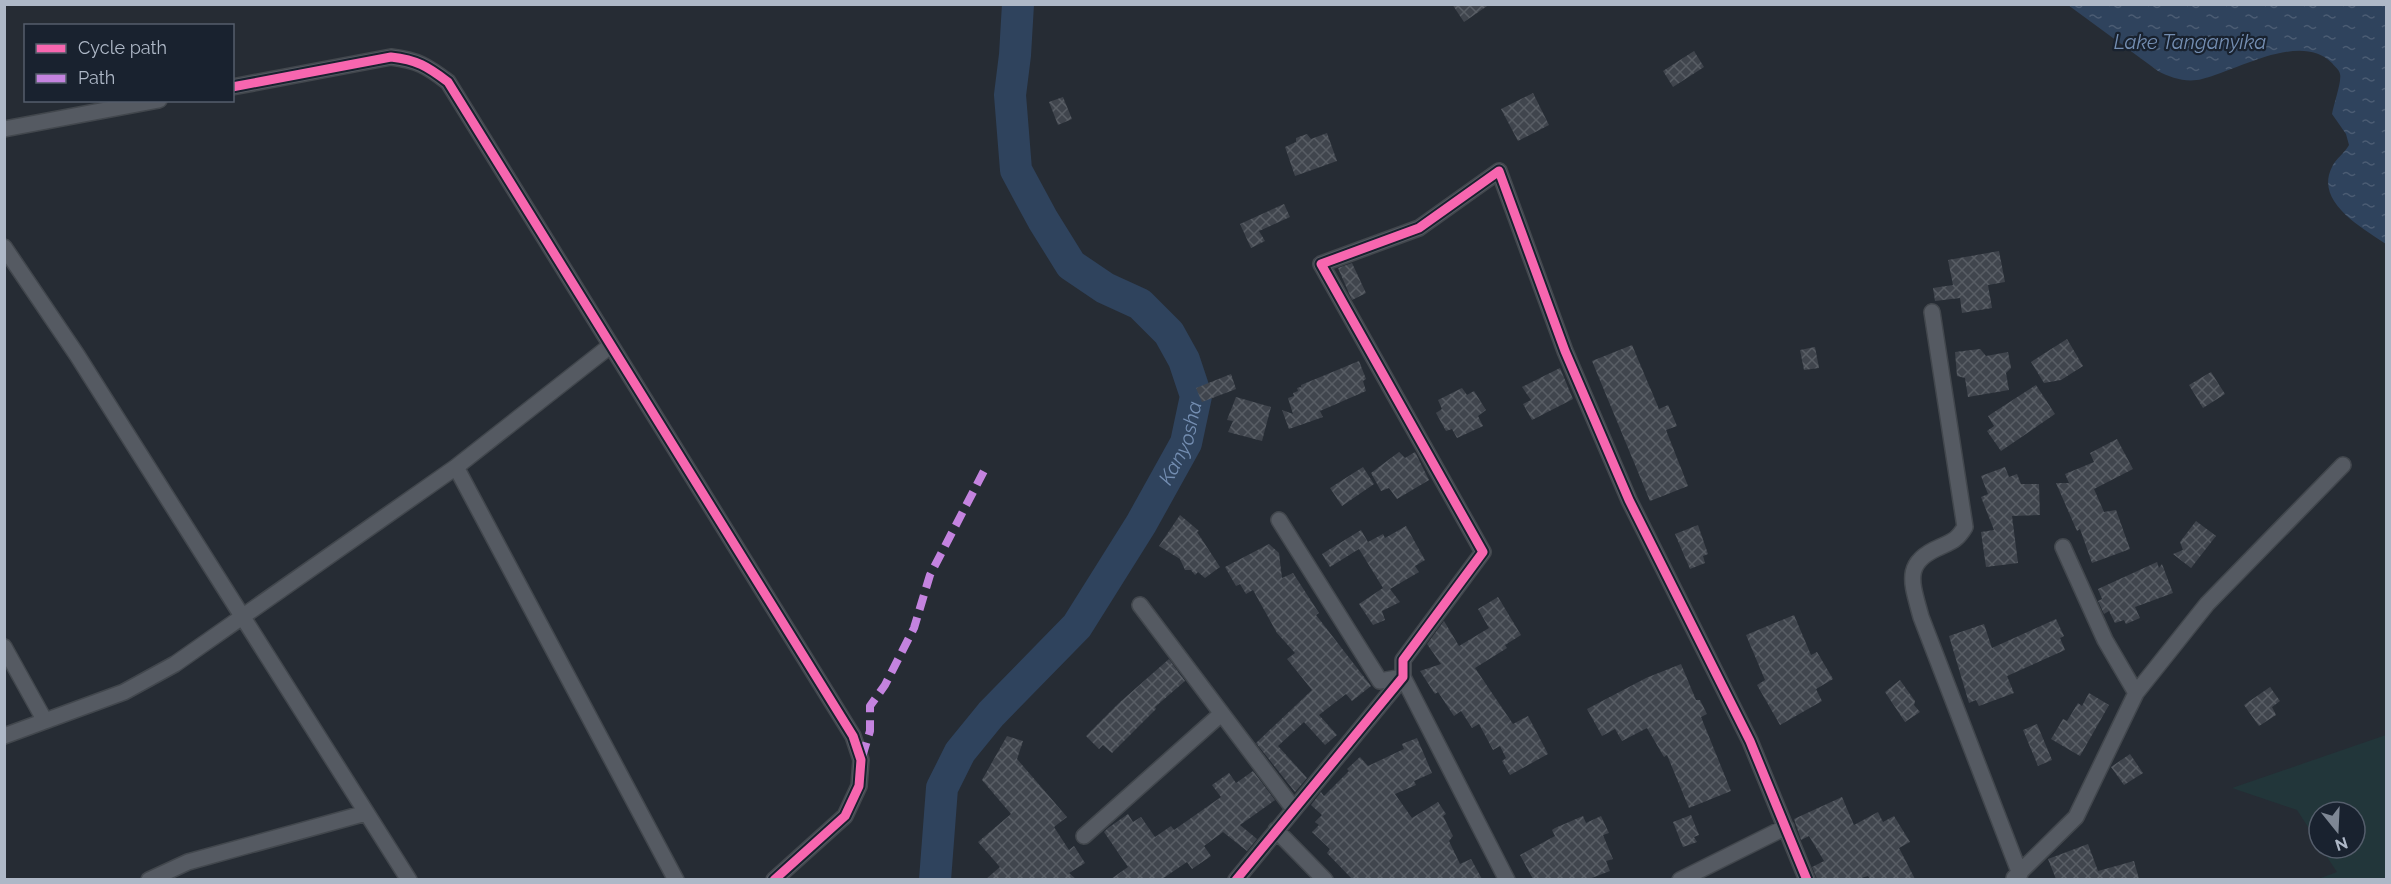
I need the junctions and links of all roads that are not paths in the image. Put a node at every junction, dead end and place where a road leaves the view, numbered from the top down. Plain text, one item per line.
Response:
1 (234, 87) edge
2 (148, 102) edge
3 (4, 129) edge
4 (4, 247) edge
5 (1932, 312) dead end
6 (610, 346) junction
7 (2343, 465) dead end
8 (456, 467) junction
9 (1279, 520) dead end
10 (2063, 547) dead end
11 (1140, 605) dead end
12 (242, 616) junction
13 (4, 647) edge
14 (1403, 677) junction
15 (2136, 693) junction
16 (1221, 714) junction
17 (45, 721) junction
18 (4, 735) edge
19 (1293, 808) junction
20 (366, 813) junction
21 (1786, 826) junction
22 (1276, 830) junction
23 (1084, 836) dead end
24 (2016, 877) edge
25 (149, 879) edge
26 (410, 879) edge
27 (676, 879) edge
28 (774, 879) edge
29 (1236, 879) edge
30 (1325, 879) edge
31 (1507, 879) edge
32 (1680, 879) edge
33 (1807, 879) edge

1 - 6 street
2 - 3 street
4 - 12 street
5 - 24 street
6 - 8 street
6 - 28 street
7 - 15 street
8 - 12 street
8 - 27 street
9 - 14 street
10 - 15 street
11 - 16 street
12 - 17 street
12 - 20 street
13 - 17 street
14 - 19 street
14 - 21 street
14 - 31 street
15 - 24 street
16 - 19 street
16 - 23 street
17 - 18 street
19 - 22 street
20 - 25 street
20 - 26 street
21 - 32 street
21 - 33 street
22 - 29 street
22 - 30 street

